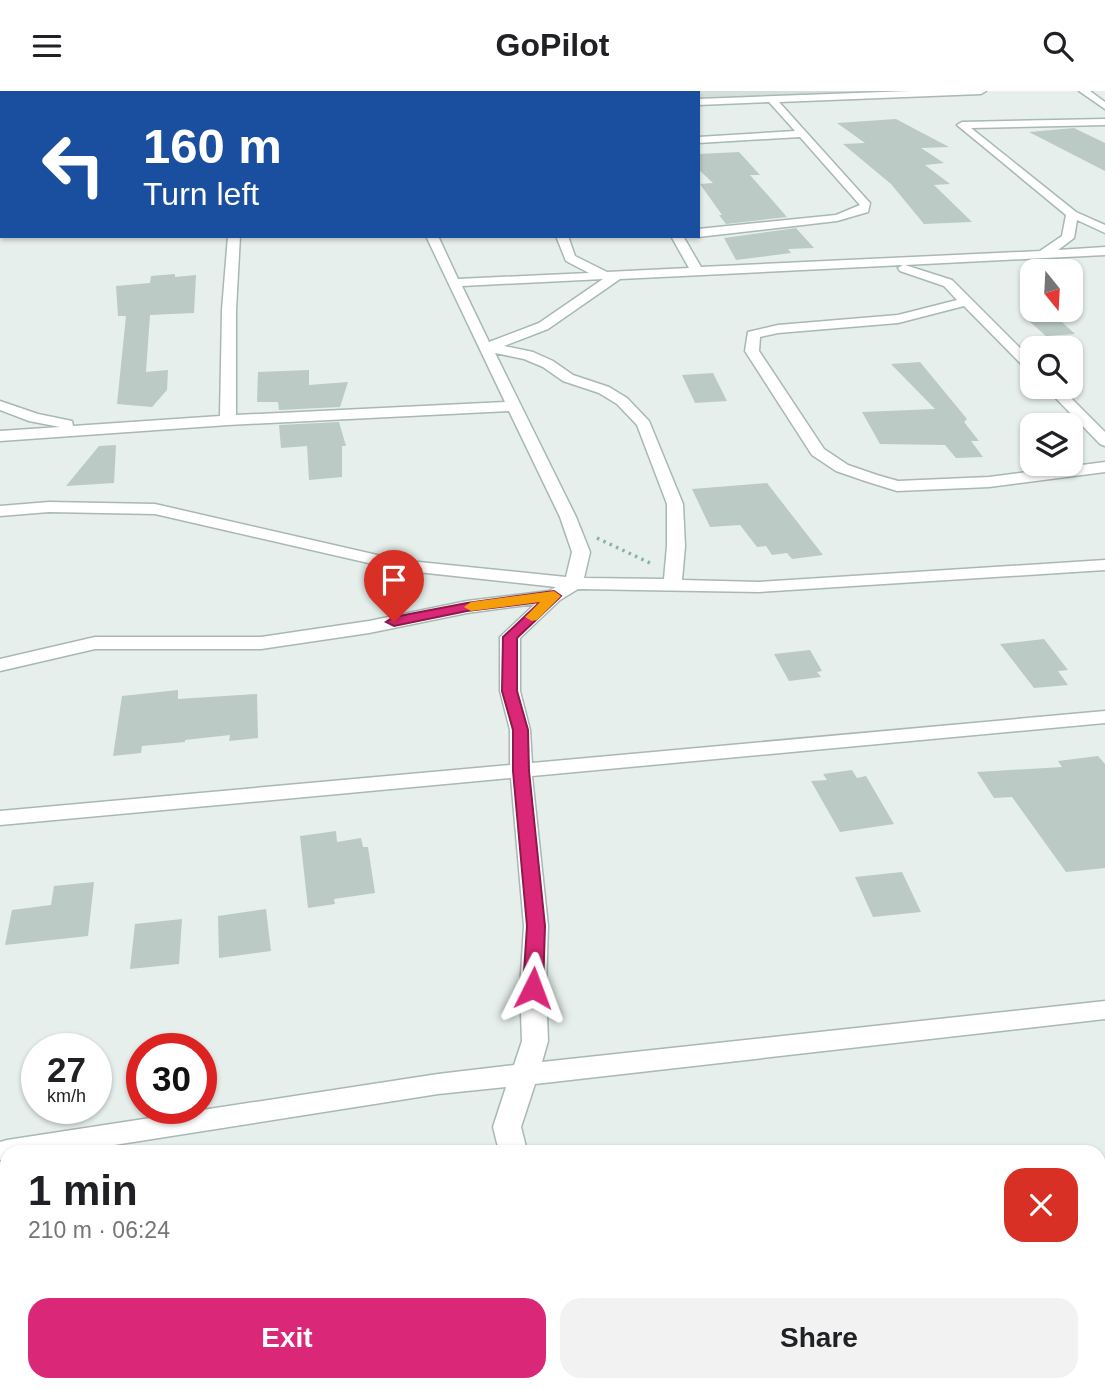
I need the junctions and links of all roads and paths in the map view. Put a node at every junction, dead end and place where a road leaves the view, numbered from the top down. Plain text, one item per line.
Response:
1 (981, 91) edge
2 (1084, 91) edge
3 (771, 99) junction
4 (700, 102) edge
5 (1105, 106) edge
6 (1105, 122) edge
7 (800, 134) junction
8 (700, 139) edge
9 (1072, 214) junction
10 (1103, 227) edge
11 (700, 233) edge
12 (234, 238) edge
13 (433, 238) edge
14 (563, 238) edge
15 (678, 238) edge
16 (1068, 239) junction
17 (1105, 251) edge
18 (1041, 255) junction
19 (570, 258) junction
20 (973, 259) junction
21 (882, 263) junction
22 (446, 266) junction
23 (697, 271) junction
24 (612, 276) junction
25 (556, 279) junction
26 (520, 280) junction
27 (454, 283) junction
28 (948, 283) junction
29 (968, 300) junction
30 (484, 347) junction
31 (1020, 354) edge
32 (1064, 399) edge
33 (0, 405) edge
34 (515, 406) junction
35 (228, 420) junction
36 (96, 430) junction
37 (0, 436) edge
38 (1105, 441) edge
39 (1105, 467) edge
40 (0, 511) edge
41 (573, 530) junction
42 (1105, 565) edge
43 (574, 583) junction
44 (672, 585) junction
45 (554, 596) junction
46 (0, 665) edge
47 (1105, 717) edge
48 (521, 771) junction
49 (0, 818) edge
50 (1105, 1010) edge
51 (524, 1075) junction
52 (46, 1145) edge
53 (512, 1145) edge

1 - 3 street
2 - 5 street
3 - 4 street
3 - 7 street
6 - 9 street
7 - 8 street
7 - 11 street
9 - 10 street
9 - 16 street
10 - 16 street
12 - 35 street
13 - 22 street
14 - 19 street
15 - 23 street
16 - 18 street
17 - 18 street
18 - 20 street
19 - 24 street
19 - 25 street
20 - 21 street
20 - 28 street
21 - 23 street
21 - 28 street
22 - 26 street
22 - 27 street
23 - 24 street
24 - 25 street
24 - 30 street
25 - 26 street
26 - 27 street
27 - 30 street
28 - 29 street
29 - 31 street
29 - 39 street
30 - 34 street
30 - 44 street
32 - 38 street
33 - 36 street
34 - 35 street
34 - 41 street
35 - 36 street
36 - 37 street
40 - 43 street
41 - 43 street
41 - 44 path
42 - 44 street
43 - 44 street
43 - 45 street
45 - 46 street
45 - 48 street
47 - 48 street
48 - 49 street
48 - 51 street
50 - 51 street
51 - 52 street
51 - 53 street

